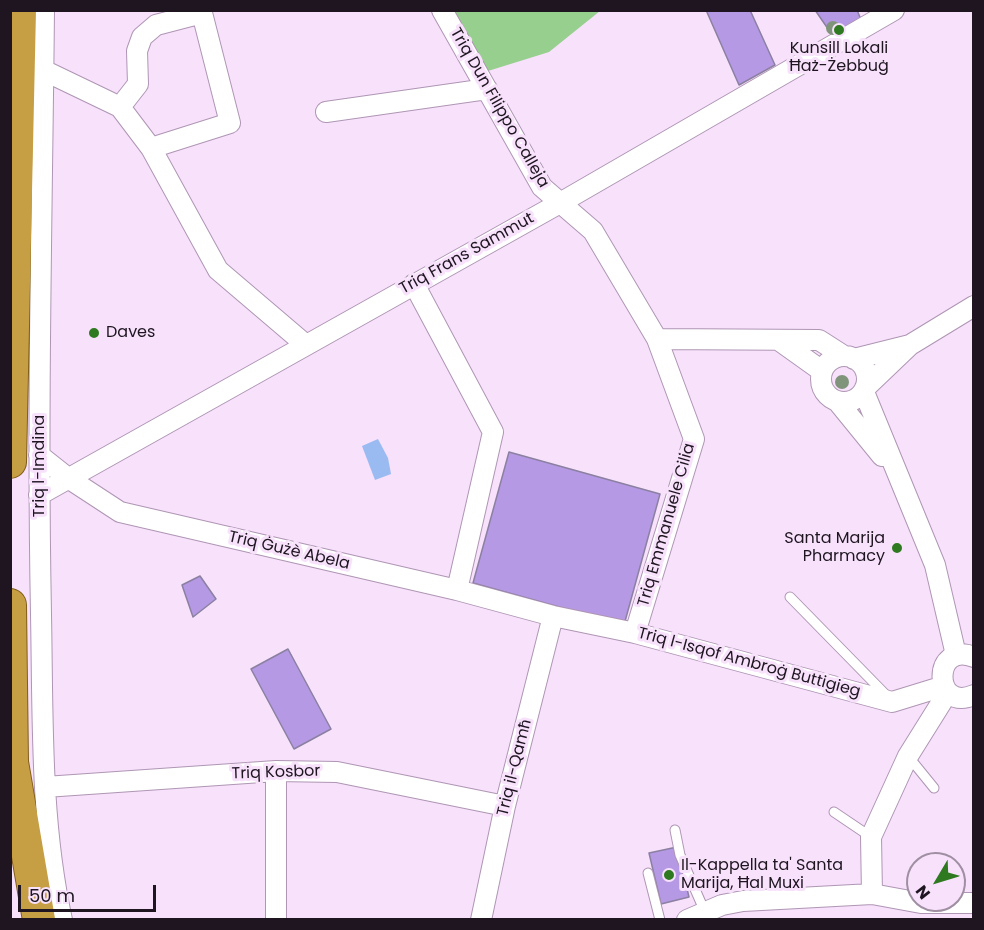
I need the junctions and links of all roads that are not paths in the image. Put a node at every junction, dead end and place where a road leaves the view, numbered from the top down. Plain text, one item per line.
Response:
1 (20, 10) edge
2 (44, 10) edge
3 (442, 10) edge
4 (894, 10) edge
5 (43, 70) junction
6 (487, 89) junction
7 (120, 107) junction
8 (326, 112) dead end
9 (151, 148) junction
10 (560, 202) junction
11 (414, 284) junction
12 (974, 306) edge
13 (657, 339) junction
14 (780, 341) junction
15 (306, 345) junction
16 (910, 345) junction
17 (849, 357) junction
18 (822, 370) junction
19 (864, 390) junction
20 (838, 402) junction
21 (25, 458) edge
22 (894, 470) junction
23 (68, 478) junction
24 (39, 495) junction
25 (457, 590) junction
26 (790, 597) dead end
27 (10, 605) edge
28 (553, 616) junction
29 (635, 633) junction
30 (965, 656) edge
31 (946, 689) junction
32 (974, 695) edge
33 (892, 702) junction
34 (908, 756) junction
35 (274, 767) junction
36 (45, 787) junction
37 (934, 788) dead end
38 (505, 806) junction
39 (834, 812) dead end
40 (675, 830) dead end
41 (871, 837) junction
42 (648, 873) dead end
43 (872, 894) junction
44 (974, 903) edge
45 (695, 917) edge
46 (44, 919) edge
47 (276, 920) edge
48 (481, 920) edge
49 (660, 920) edge

1 - 21 highway, Triq l-Imdina
2 - 5 street, Triq l-Imdina
3 - 6 street, Triq Dun Filippo Calleja
4 - 10 street, Triq Frans Sammut
5 - 7 street
5 - 21 street, Triq l-Imdina
6 - 8 street
6 - 10 street, Triq Dun Filippo Calleja
7 - 9 street
7 - 9 street
9 - 15 street
10 - 11 street, Triq Frans Sammut
10 - 13 street, Triq Emmanuele Cilia
11 - 15 street, Triq Frans Sammut
11 - 25 street
12 - 16 street
13 - 14 street
13 - 29 street, Triq Emmanuele Cilia
14 - 17 street
14 - 18 street
15 - 23 street, Triq Frans Sammut
16 - 17 street
16 - 19 street
17 - 18 street
17 - 19 street
18 - 20 street
19 - 20 street
19 - 22 street
20 - 22 street
21 - 23 street, Triq Ġużè Abela
21 - 24 street, Triq l-Imdina
22 - 30 street
23 - 24 street, Triq Frans Sammut
23 - 25 street, Triq Ġużè Abela
24 - 36 street, Triq l-Imdina
25 - 28 street, Triq Ġużè Abela
26 - 33 lane
27 - 46 highway, Triq l-Imdina
28 - 29 street, Triq l-Isqof Ambroġ Buttigieg
28 - 38 street, Triq il-Qamħ
29 - 33 street, Triq l-Isqof Ambroġ Buttigieg
30 - 31 street
31 - 32 street
31 - 33 street
31 - 34 street
34 - 37 lane
34 - 41 street
35 - 36 street, Triq Kosbor
35 - 38 street, Triq Kosbor
35 - 47 street
36 - 46 street, Triq l-Imdina
38 - 48 street, Triq il-Qamħ
39 - 41 lane
40 - 45 lane
41 - 43 street
42 - 49 lane
43 - 44 street
43 - 45 street

